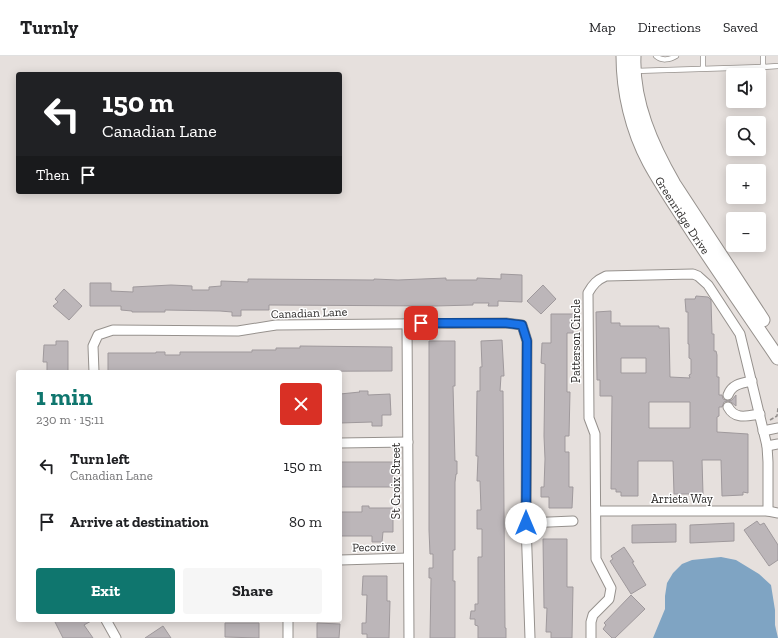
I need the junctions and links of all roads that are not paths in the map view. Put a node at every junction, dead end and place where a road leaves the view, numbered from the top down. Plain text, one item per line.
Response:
1 (623, 56) edge
2 (634, 56) edge
3 (656, 56) edge
4 (676, 56) edge
5 (703, 56) edge
6 (763, 56) edge
7 (778, 66) edge
8 (763, 67) junction
9 (703, 68) junction
10 (629, 71) junction
11 (407, 323) junction
12 (778, 343) edge
13 (778, 358) edge
14 (94, 370) edge
15 (752, 381) junction
16 (728, 395) dead end
17 (728, 406) dead end
18 (760, 414) junction
19 (778, 428) edge
20 (763, 431) junction
21 (408, 442) junction
22 (342, 443) edge
23 (778, 444) edge
24 (767, 446) junction
25 (768, 510) junction
26 (596, 511) junction
27 (778, 513) edge
28 (573, 521) dead end
29 (526, 523) junction
30 (408, 558) junction
31 (342, 560) edge
32 (107, 622) edge
33 (288, 622) edge
34 (116, 638) edge
35 (288, 638) edge
36 (409, 638) edge
37 (530, 638) edge
38 (591, 638) edge

1 - 10 street, Greenridge Drive
2 - 10 street, Greenridge Drive
3 - 4 lane
5 - 9 lane
6 - 8 lane
7 - 8 lane
8 - 9 lane
9 - 10 lane
10 - 12 street, Greenridge Drive
10 - 13 street, Greenridge Drive
11 - 14 street, Canadian Lane
11 - 21 street, St Croix Street
11 - 29 street, Canadian Lane
15 - 16 street
15 - 18 street, Patterson Circle
15 - 26 street, Patterson Circle
17 - 18 street
18 - 20 street, Patterson Circle
19 - 20 street
20 - 24 street, Patterson Circle
21 - 22 street
21 - 30 street, St Croix Street
23 - 24 street
24 - 25 street, Patterson Circle
25 - 26 street, Arrieta Way
25 - 27 street
26 - 38 street, Patterson Circle
28 - 29 street
29 - 37 street
30 - 31 street, Pecorive
30 - 36 street, St Croix Street
32 - 34 street
33 - 35 street

